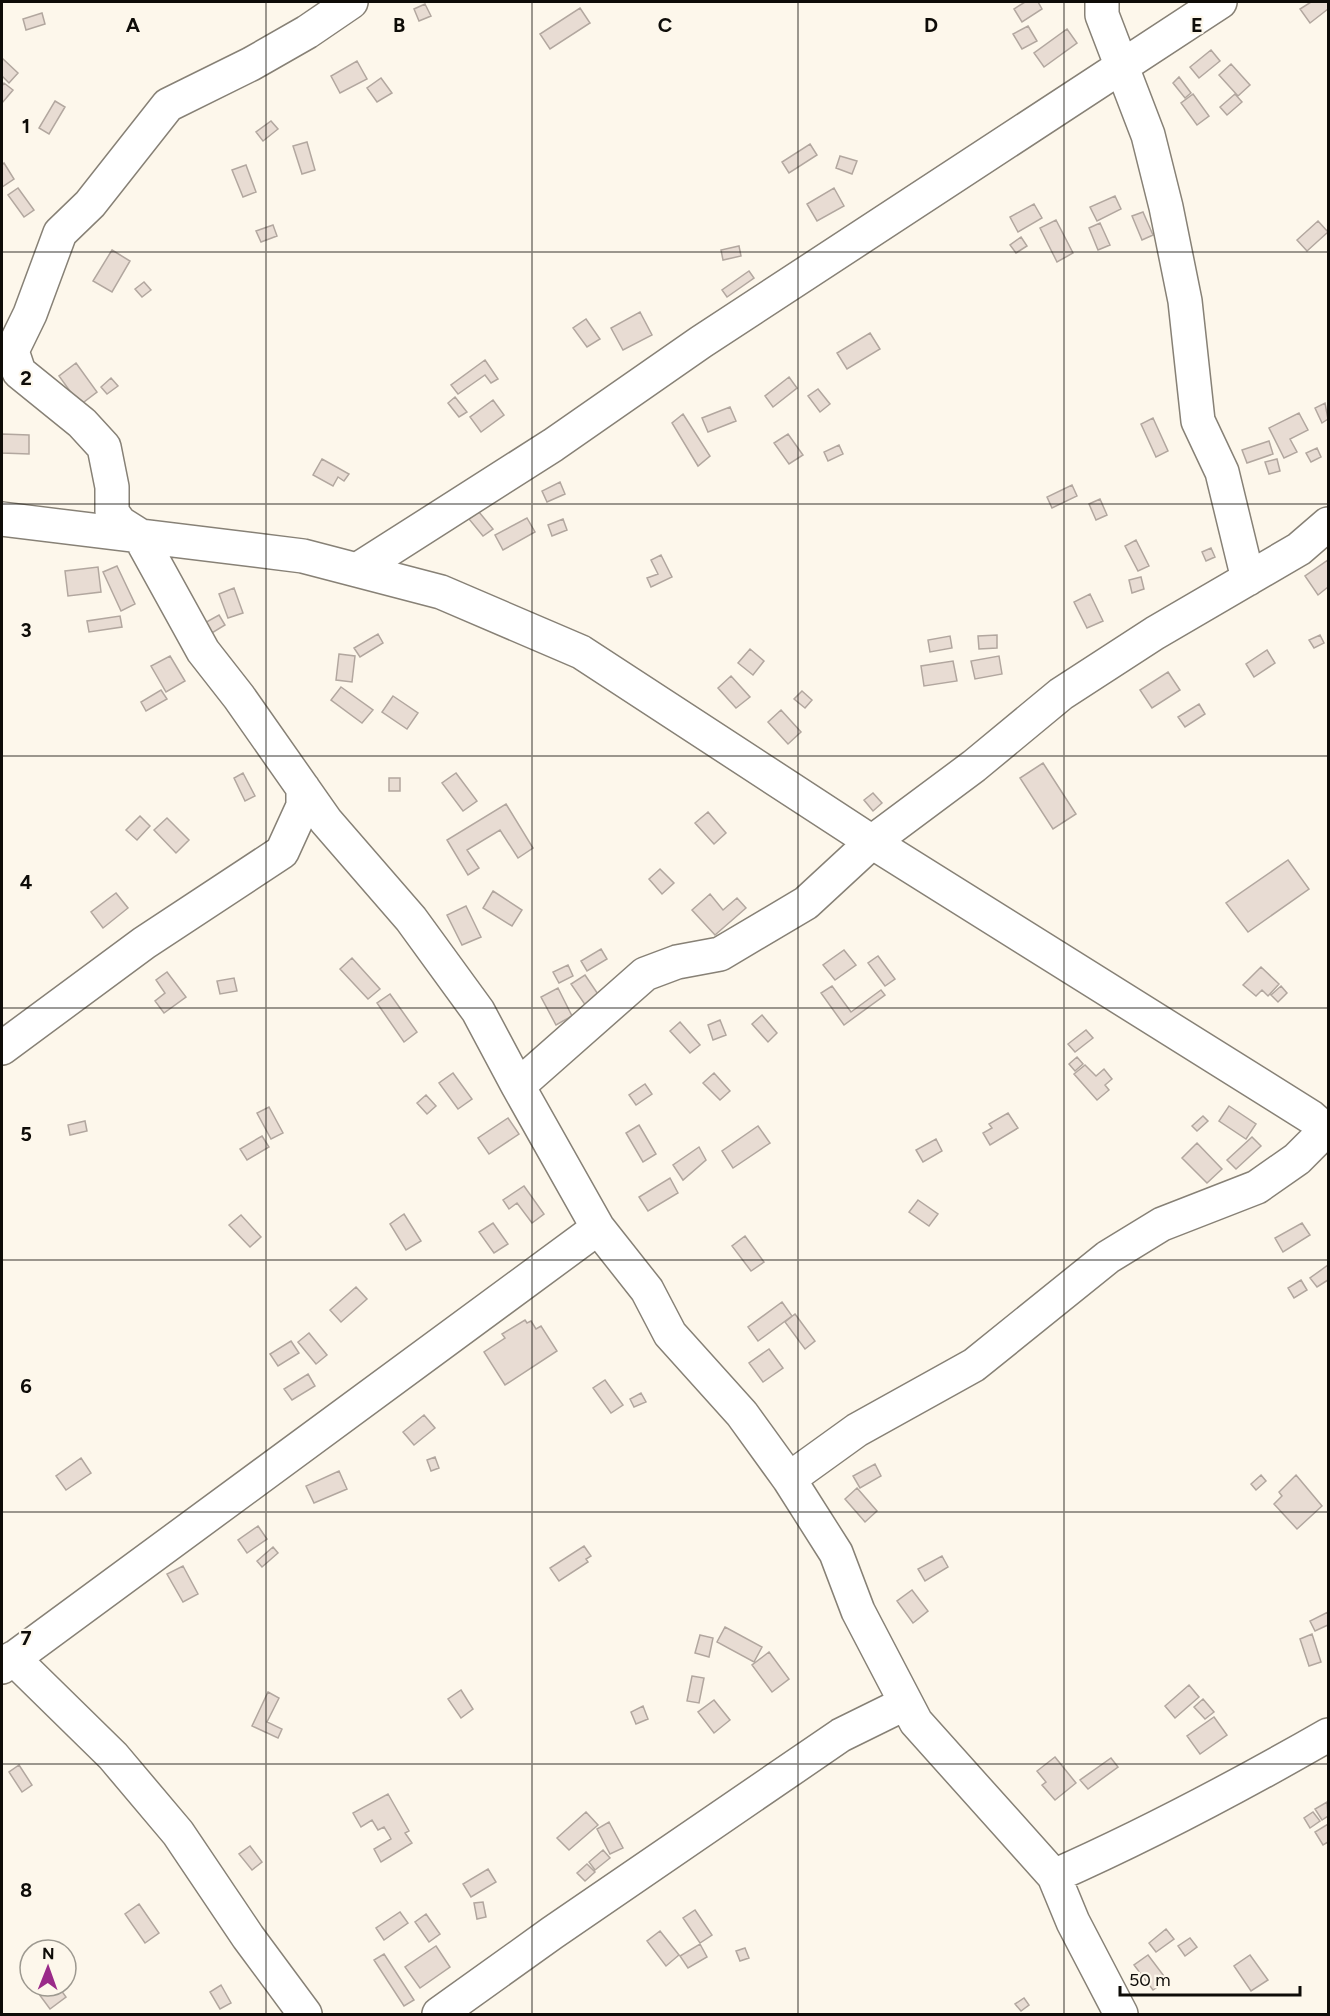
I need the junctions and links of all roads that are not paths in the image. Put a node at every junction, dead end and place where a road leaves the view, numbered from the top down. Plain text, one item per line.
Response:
1 (351, 2) edge
2 (1102, 2) edge
3 (1220, 2) edge
4 (1122, 65) junction
5 (7, 358) edge
6 (2, 519) edge
7 (1329, 524) edge
8 (139, 535) junction
9 (357, 570) junction
10 (1248, 579) junction
11 (303, 788) junction
12 (872, 842) junction
13 (2, 1048) edge
14 (518, 1086) junction
15 (1324, 1121) edge
16 (598, 1228) junction
17 (789, 1479) junction
18 (7, 1662) edge
19 (906, 1703) junction
20 (1329, 1735) edge
21 (1054, 1876) junction
22 (305, 2014) edge
23 (439, 2014) edge
24 (1121, 2014) edge

1 - 5 street
2 - 4 street
3 - 4 street
4 - 9 street
4 - 10 street
5 - 8 street
6 - 8 street
7 - 10 street
8 - 9 street
8 - 11 street
9 - 12 street
10 - 12 street
11 - 13 street
11 - 14 street
12 - 14 street
12 - 15 street
14 - 16 street
15 - 17 street
16 - 17 street
16 - 18 street
17 - 19 street
18 - 22 street
19 - 21 street
19 - 23 street
20 - 21 street
21 - 24 street

